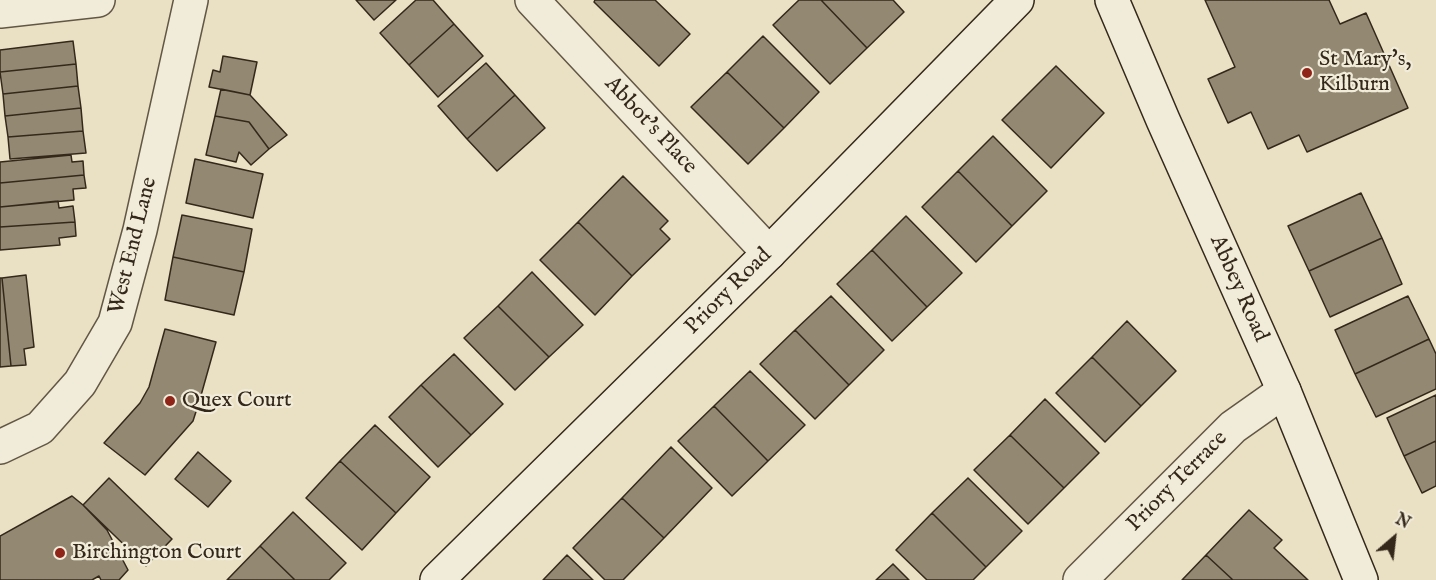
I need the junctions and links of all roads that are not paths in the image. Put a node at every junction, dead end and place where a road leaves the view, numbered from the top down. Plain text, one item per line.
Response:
1 (98, 0) edge
2 (191, 0) edge
3 (532, 0) edge
4 (1017, 0) edge
5 (1112, 0) edge
6 (0, 11) edge
7 (769, 253) junction
8 (1284, 391) junction
9 (0, 447) edge
10 (437, 580) edge
11 (1080, 580) edge
12 (1361, 580) edge

1 - 6 street
2 - 9 street, West End Lane
3 - 7 street, Abbot's Place
4 - 7 street, Priory Road
5 - 8 street, Abbey Road
7 - 10 street, Priory Road
8 - 11 street, Priory Terrace
8 - 12 street, Abbey Road

